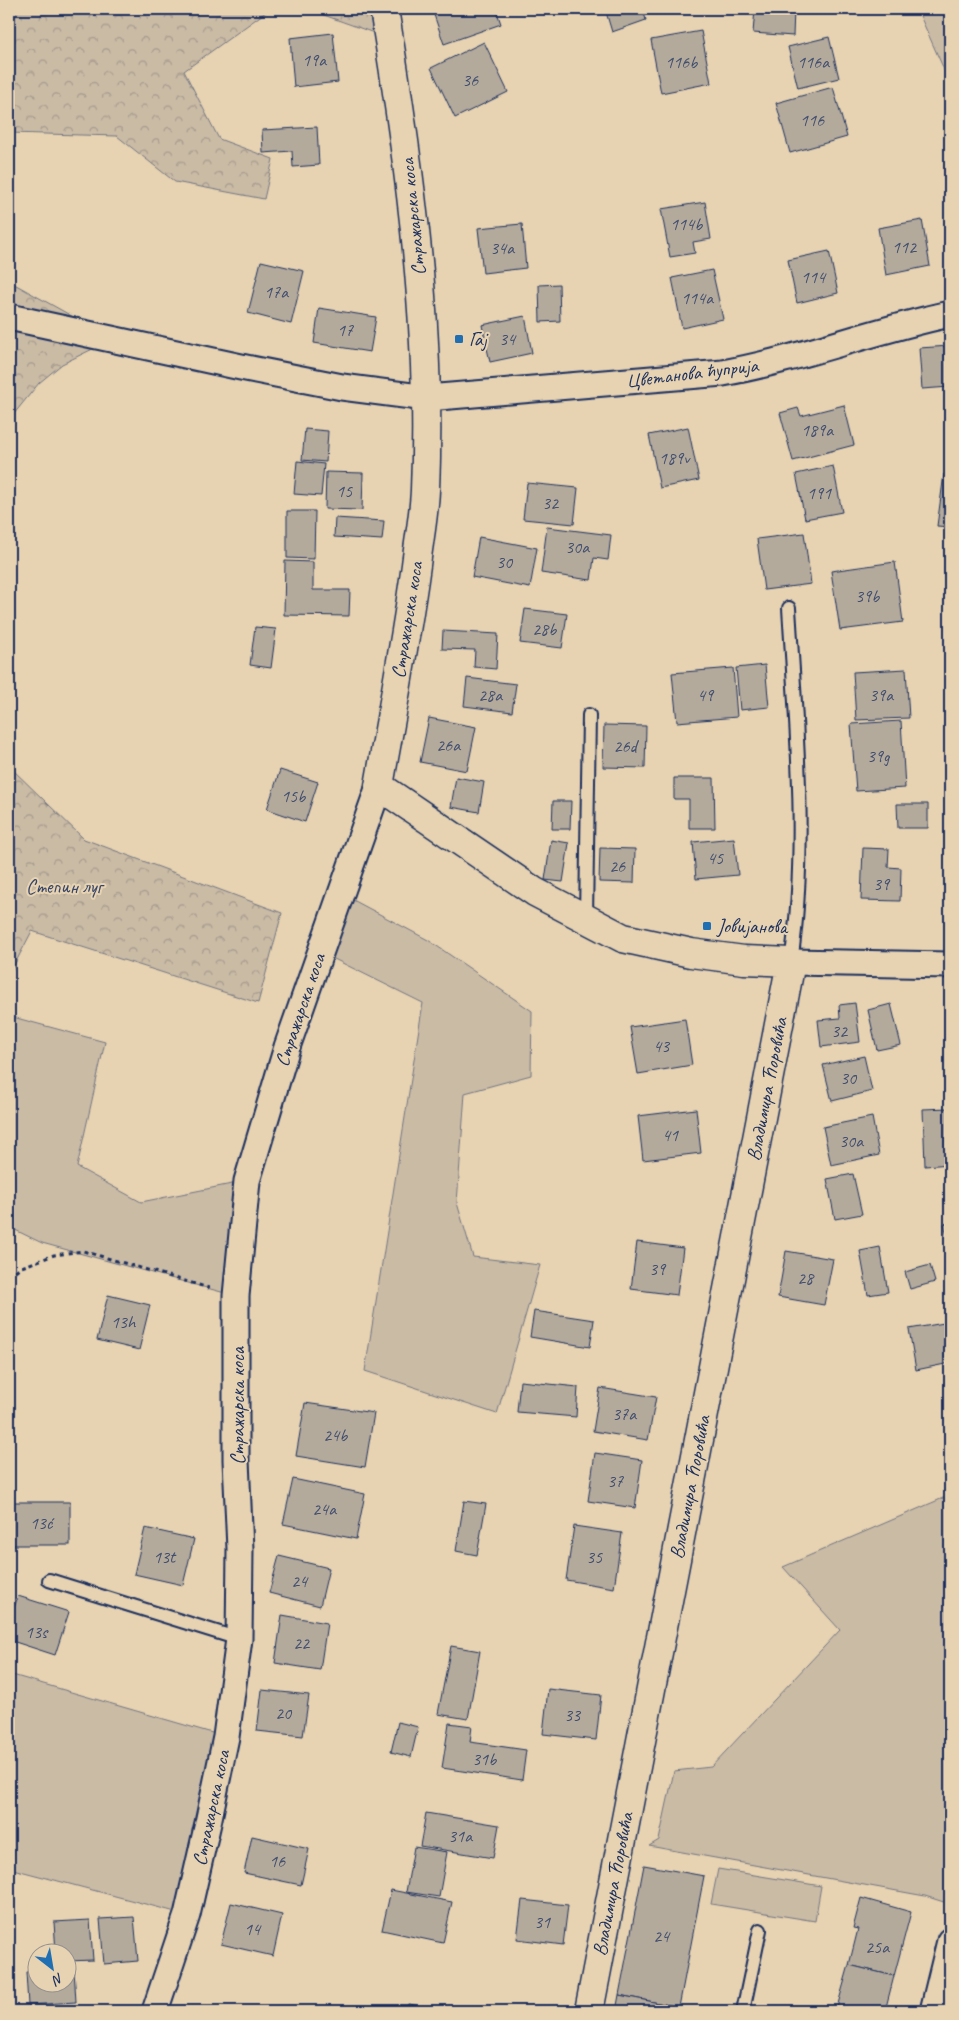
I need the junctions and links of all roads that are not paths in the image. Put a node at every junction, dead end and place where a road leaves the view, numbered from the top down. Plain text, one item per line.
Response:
1 (384, 9) edge
2 (950, 314) edge
3 (9, 317) edge
4 (427, 398) junction
5 (789, 608) dead end
6 (589, 715) dead end
7 (379, 786) junction
8 (586, 919) junction
9 (792, 962) junction
10 (950, 965) edge
11 (48, 1580) dead end
12 (238, 1639) junction
13 (760, 1930) dead end
14 (950, 1941) edge
15 (155, 2011) edge
16 (589, 2011) edge
17 (743, 2011) edge
18 (933, 2011) edge

1 - 4 street, Стражарска коса
2 - 4 street, Цветанова ћуприја
3 - 4 street, Цветанова ћуприја
4 - 7 street, Стражарска коса
5 - 9 lane
6 - 8 lane
7 - 8 street
7 - 12 street, Стражарска коса
8 - 9 street
9 - 10 street
9 - 16 street, Владимира Ћоровића
11 - 12 lane
12 - 15 street, Стражарска коса
13 - 17 lane
14 - 18 street

